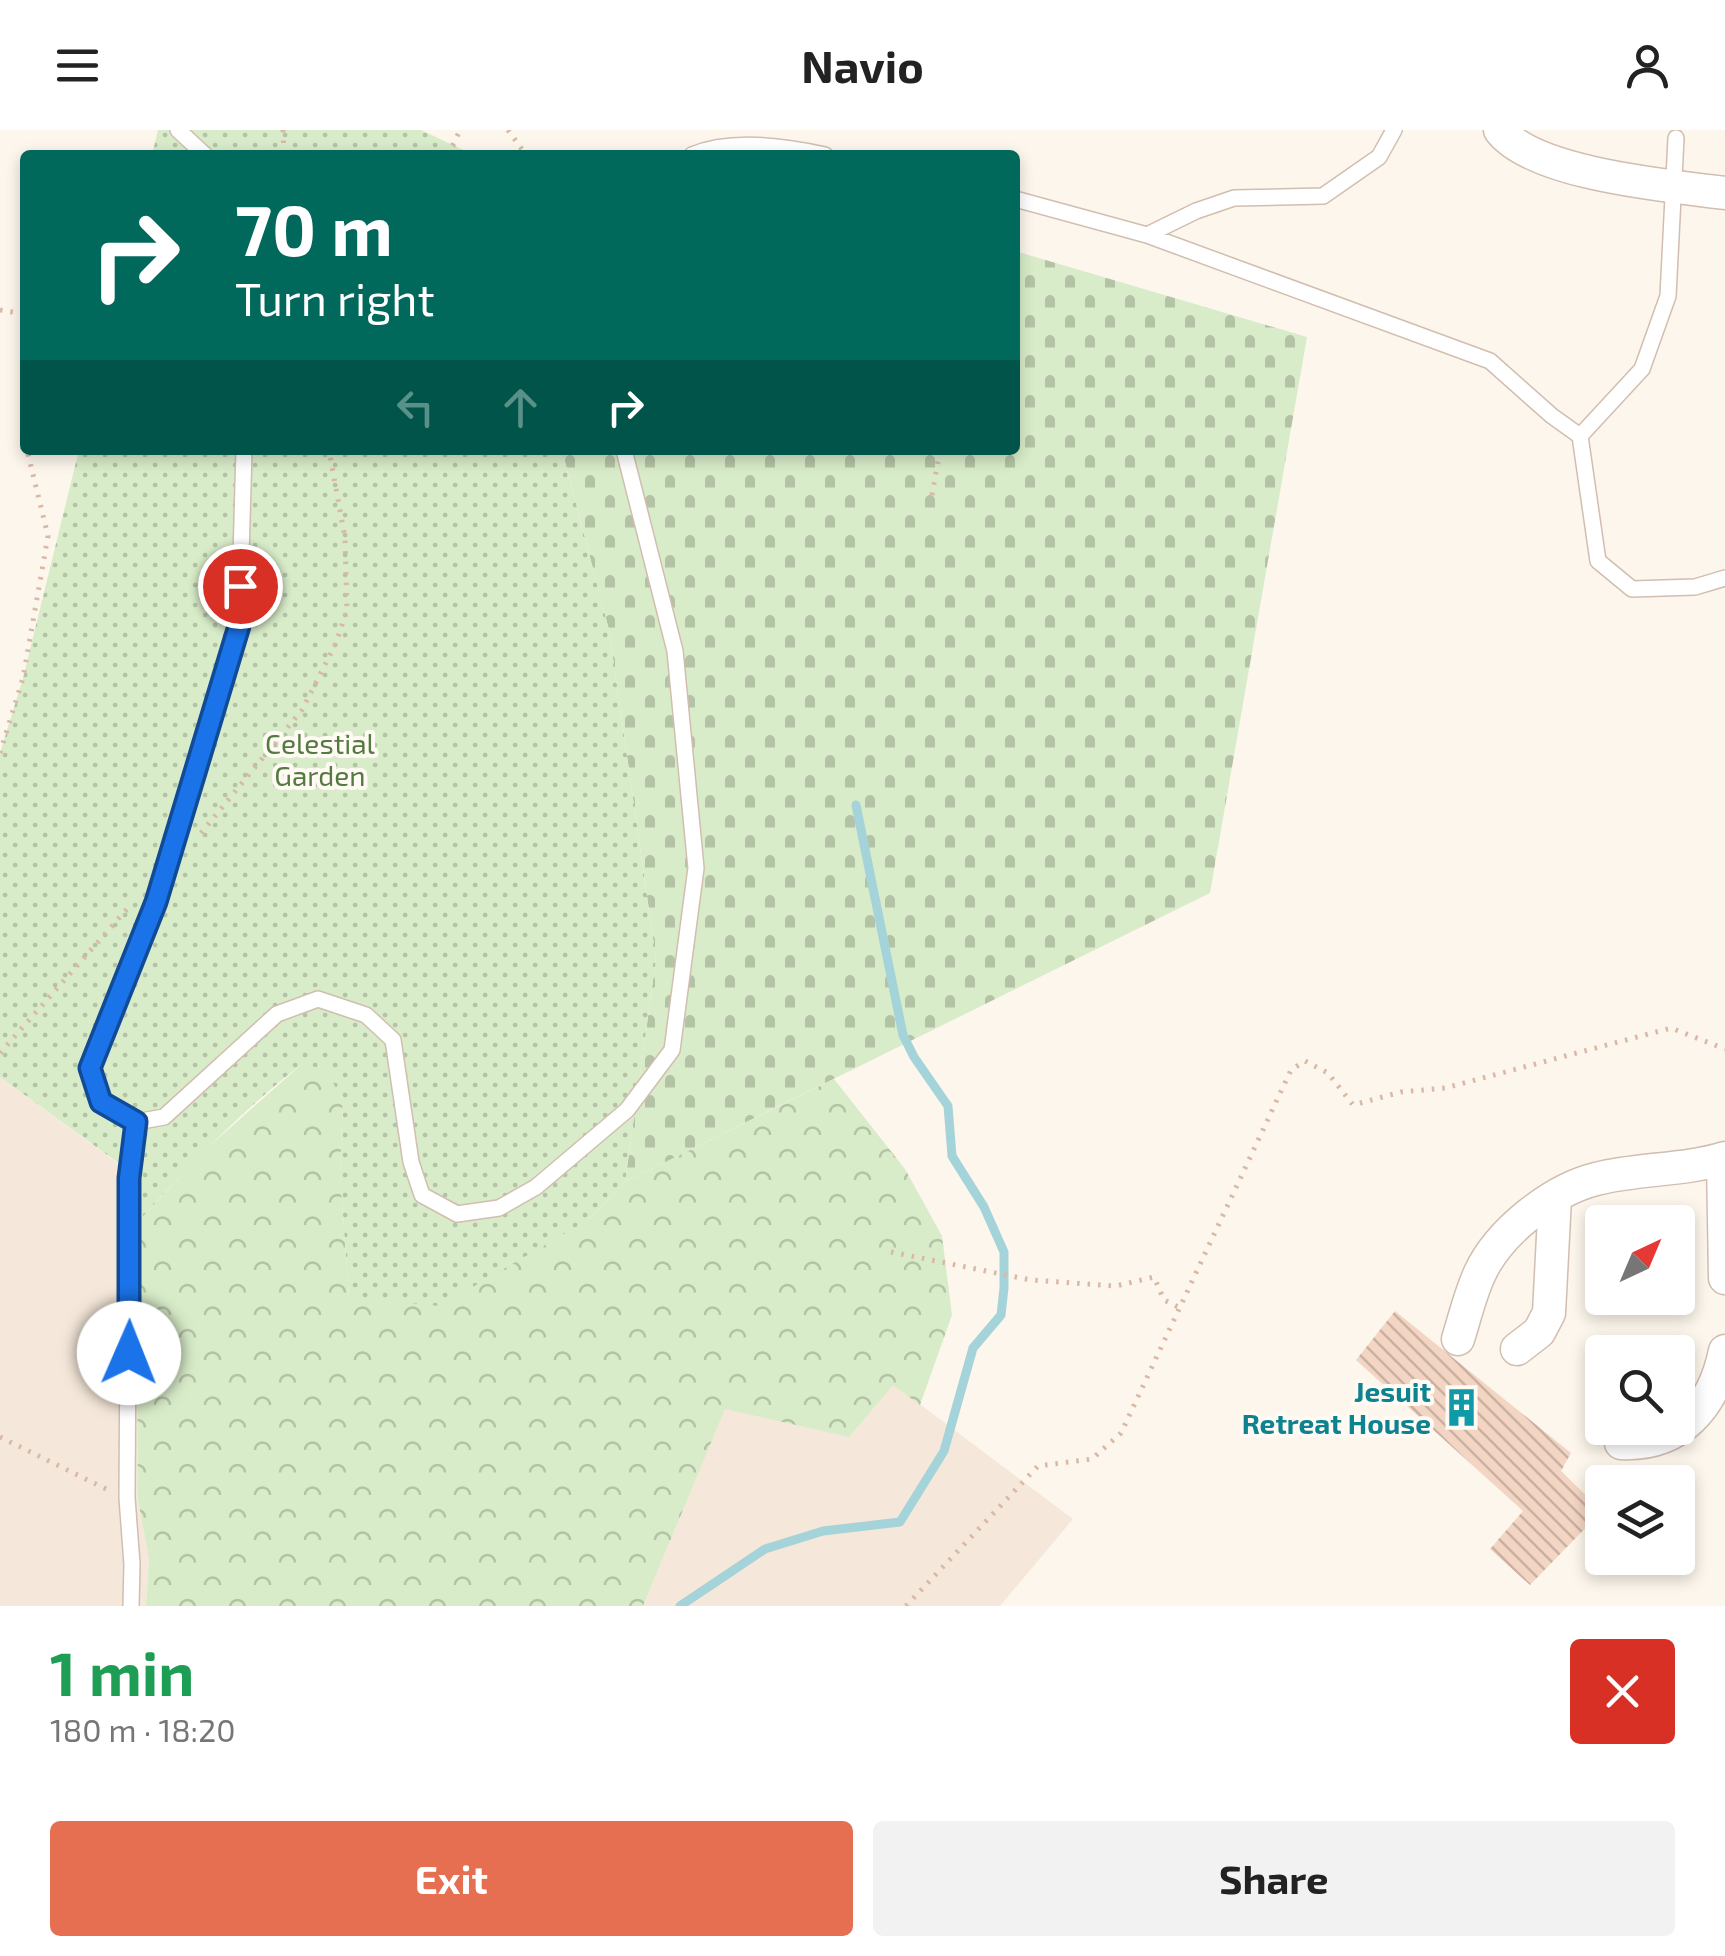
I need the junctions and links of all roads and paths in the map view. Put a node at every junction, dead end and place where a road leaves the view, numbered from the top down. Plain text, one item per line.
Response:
1 (178, 130) edge
2 (1394, 130) edge
3 (1500, 130) edge
4 (1676, 138) dead end
5 (200, 150) edge
6 (704, 150) edge
7 (801, 150) edge
8 (1673, 186) junction
9 (1725, 193) edge
10 (1020, 199) edge
11 (1147, 235) junction
12 (1580, 436) junction
13 (28, 455) edge
14 (244, 455) edge
15 (625, 455) edge
16 (939, 455) edge
17 (932, 495) dead end
18 (1725, 578) edge
19 (0, 753) edge
20 (1725, 1049) edge
21 (136, 1122) junction
22 (1724, 1158) edge
23 (1555, 1198) junction
24 (891, 1252) dead end
25 (1725, 1278) edge
26 (1180, 1308) junction
27 (1458, 1339) dead end
28 (1518, 1350) dead end
29 (1725, 1350) edge
30 (1695, 1412) edge
31 (0, 1437) edge
32 (127, 1498) junction
33 (130, 1606) edge
34 (906, 1606) edge

1 - 5 lane
2 - 11 lane
3 - 8 street
4 - 8 lane
6 - 7 lane
8 - 9 street
8 - 12 lane
10 - 11 lane
11 - 12 lane
12 - 18 lane
13 - 19 path
14 - 21 lane
15 - 21 lane
16 - 17 path
20 - 26 path
21 - 32 lane
22 - 23 street
22 - 25 street
23 - 27 street
23 - 28 street
24 - 26 path
26 - 34 path
29 - 30 street
31 - 32 path
32 - 33 lane

